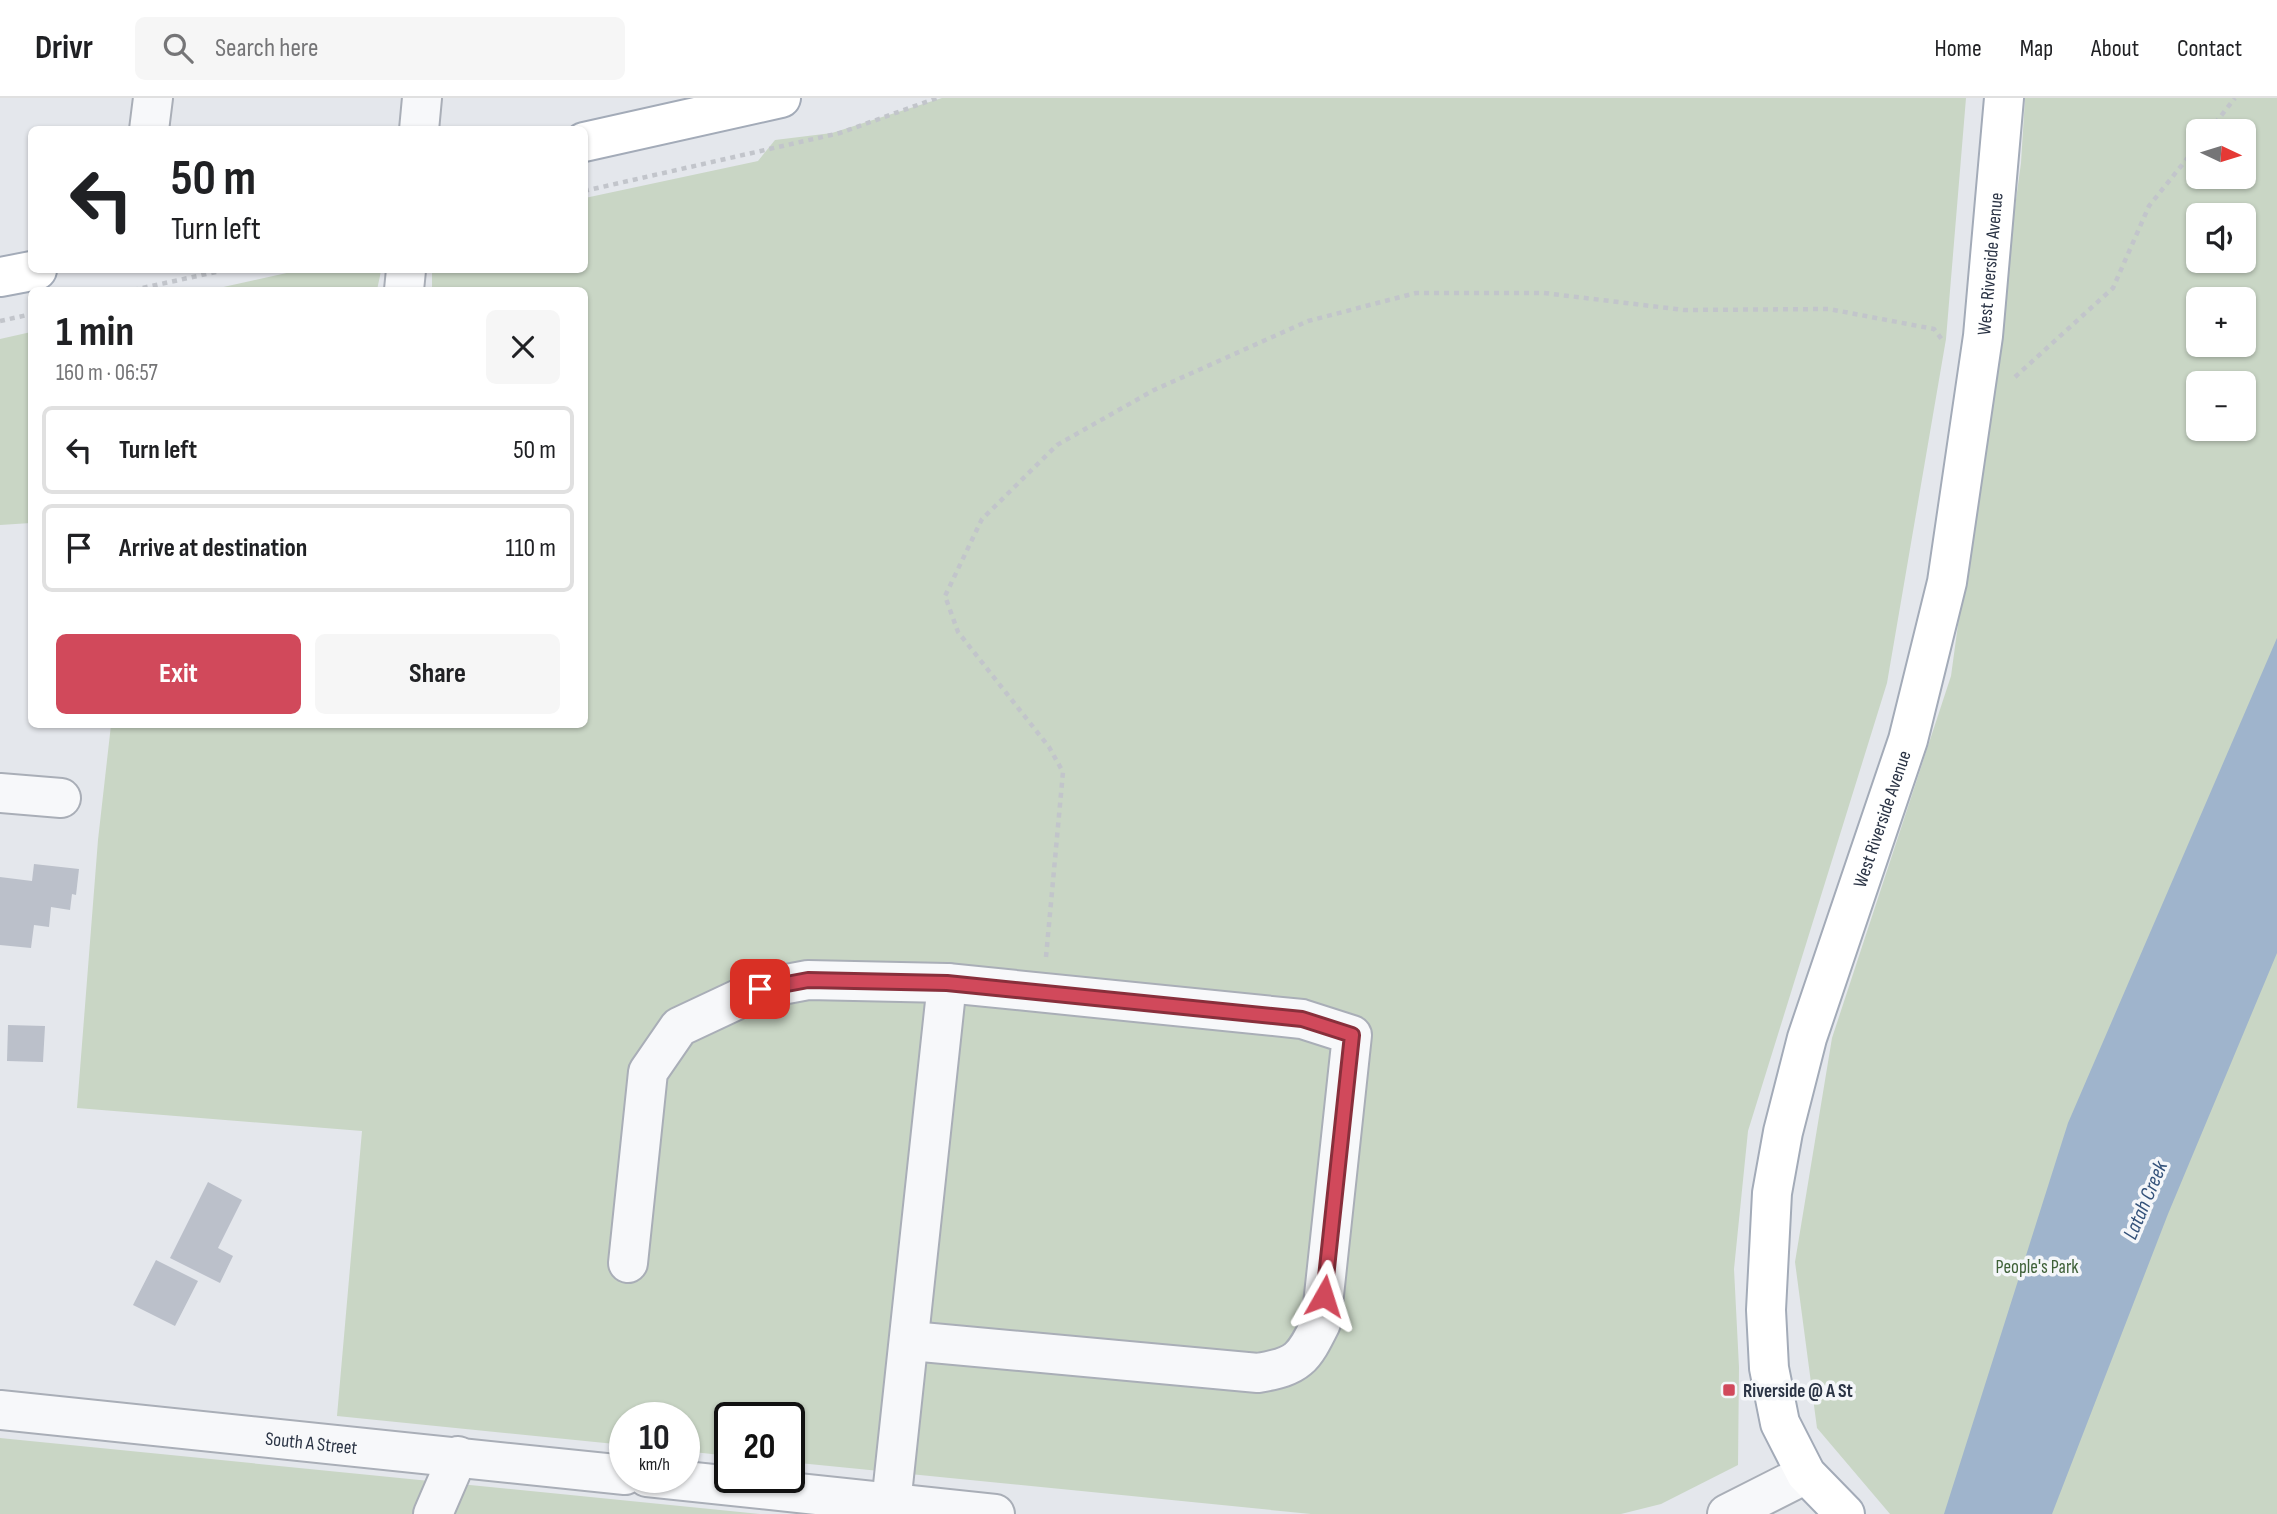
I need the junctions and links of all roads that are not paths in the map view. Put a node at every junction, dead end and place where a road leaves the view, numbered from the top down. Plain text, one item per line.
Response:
1 (153, 98) edge
2 (422, 98) edge
3 (781, 98) edge
4 (2004, 98) edge
5 (692, 108) edge
6 (150, 126) edge
7 (419, 126) edge
8 (588, 141) edge
9 (28, 272) edge
10 (0, 278) edge
11 (0, 793) edge
12 (61, 798) dead end
13 (947, 983) junction
14 (628, 1263) dead end
15 (911, 1341) junction
16 (0, 1410) edge
17 (458, 1456) junction
18 (609, 1473) edge
19 (1806, 1474) junction
20 (700, 1483) edge
21 (891, 1504) junction
22 (433, 1514) edge
23 (995, 1514) edge
24 (1727, 1514) edge
25 (1844, 1514) edge

1 - 6 street
2 - 7 street
3 - 5 main road
4 - 19 main road, West Riverside Avenue
5 - 8 main road
9 - 10 main road
11 - 12 street
13 - 14 street
13 - 15 street
13 - 15 street
15 - 21 street
16 - 17 street, South A Street
17 - 18 street, South A Street
17 - 22 street
19 - 24 street
19 - 25 main road, West Riverside Avenue
20 - 21 street
21 - 23 street

